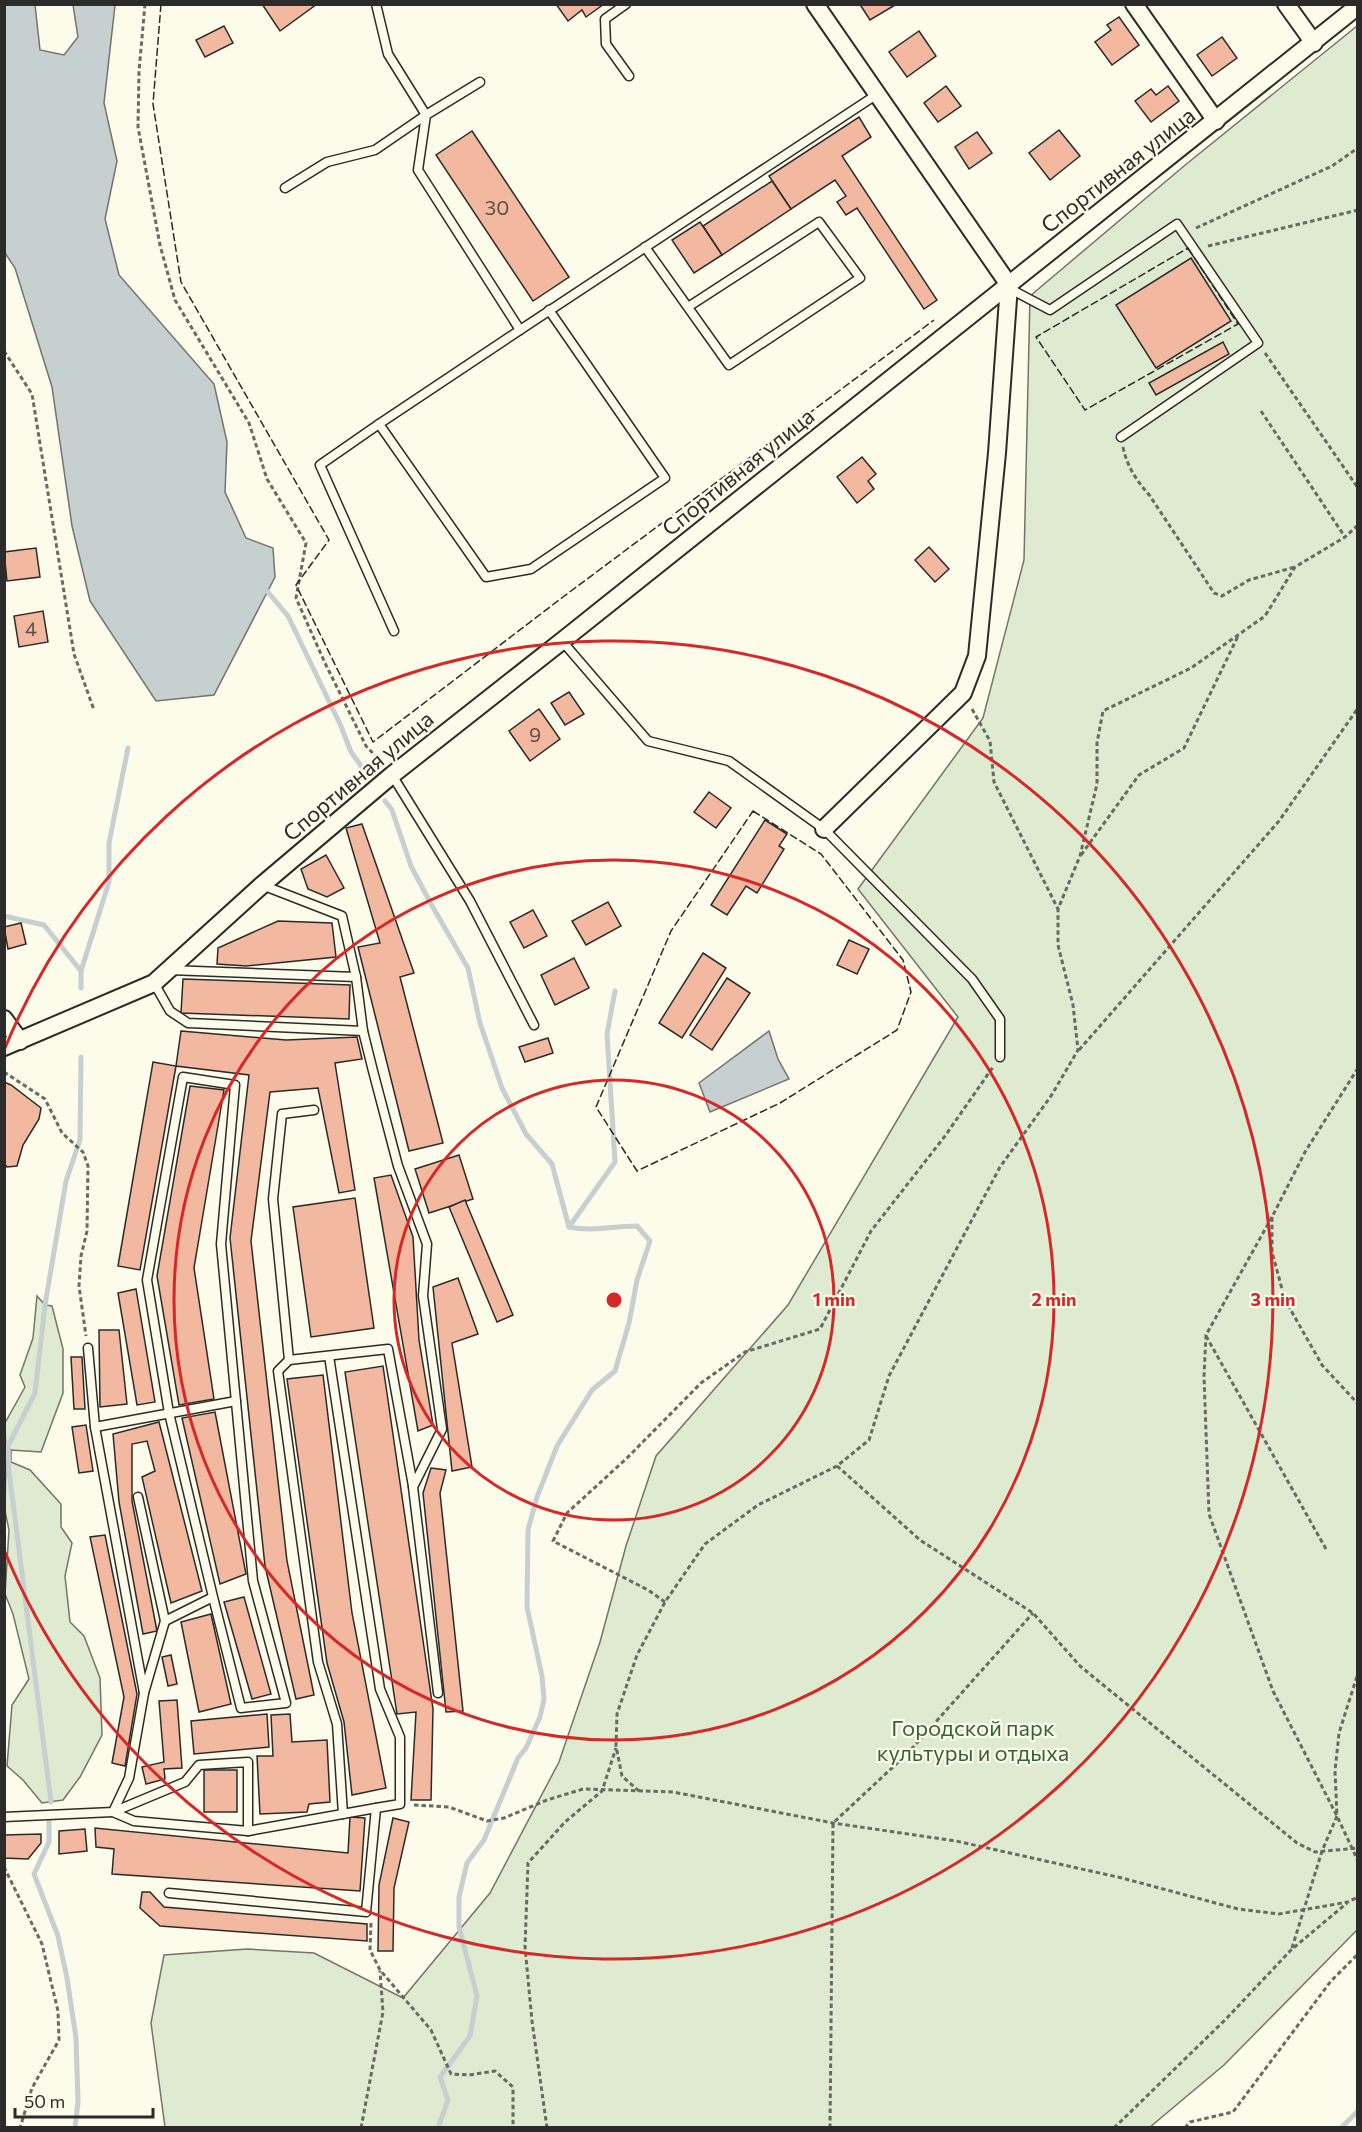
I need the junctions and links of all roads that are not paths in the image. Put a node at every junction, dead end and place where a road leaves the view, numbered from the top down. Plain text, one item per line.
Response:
1 (376, 4) edge
2 (626, 4) edge
3 (815, 4) edge
4 (1134, 4) edge
5 (1286, 4) edge
6 (1358, 6) edge
7 (1314, 43) junction
8 (629, 76) dead end
9 (480, 82) dead end
10 (876, 94) junction
11 (426, 115) junction
12 (1216, 121) junction
13 (285, 188) dead end
14 (645, 247) junction
15 (1009, 285) junction
16 (688, 308) junction
17 (549, 310) junction
18 (520, 330) junction
19 (379, 424) junction
20 (1121, 437) road end
21 (394, 632) dead end
22 (562, 641) junction
23 (392, 775) junction
24 (824, 829) junction
25 (262, 885) junction
26 (168, 970) junction
27 (356, 976) junction
28 (154, 983) junction
29 (4, 1018) edge
30 (534, 1024) dead end
31 (363, 1031) junction
32 (12, 1044) edge
33 (1000, 1057) road end
34 (314, 1110) dead end
35 (88, 1348) road end
36 (329, 1356) junction
37 (290, 1360) junction
38 (236, 1401) junction
39 (169, 1413) junction
40 (95, 1427) junction
41 (413, 1487) junction
42 (138, 1497) dead end
43 (213, 1597) junction
44 (165, 1621) junction
45 (144, 1693) junction
46 (438, 1693) dead end
47 (376, 1808) junction
48 (113, 1812) junction
49 (343, 1814) junction
50 (4, 1816) edge
51 (248, 1831) junction
52 (169, 1893) dead end

1 - 11 lane
2 - 8 lane
3 - 10 street
4 - 12 street
5 - 7 street
6 - 7 street, Спортивная улица
7 - 12 street, Спортивная улица
9 - 11 lane
10 - 14 lane
10 - 15 street
11 - 13 lane
11 - 18 lane
12 - 15 street, Спортивная улица
14 - 16 lane
14 - 17 lane
15 - 20 lane
15 - 22 street, Спортивная улица
15 - 24 street
16 - 16 lane
17 - 18 lane
17 - 19 lane
18 - 19 lane
19 - 21 lane
22 - 23 street, Спортивная улица
22 - 24 lane
23 - 25 street, Спортивная улица
23 - 30 lane
24 - 33 lane
25 - 26 street, Спортивная улица
25 - 27 lane
26 - 27 lane
26 - 28 street, Спортивная улица
27 - 31 lane
28 - 31 lane
28 - 32 street, Спортивная улица
29 - 32 street
31 - 41 lane
34 - 37 lane
35 - 40 lane
36 - 37 lane
36 - 41 lane
36 - 47 lane
37 - 49 lane
38 - 39 lane
38 - 39 lane
38 - 43 lane
39 - 40 lane
39 - 43 lane
40 - 45 lane
41 - 46 lane
42 - 44 lane
43 - 44 lane
44 - 45 lane
45 - 48 lane
47 - 49 lane
47 - 52 lane
48 - 50 lane
48 - 51 lane
48 - 51 lane
49 - 51 lane

